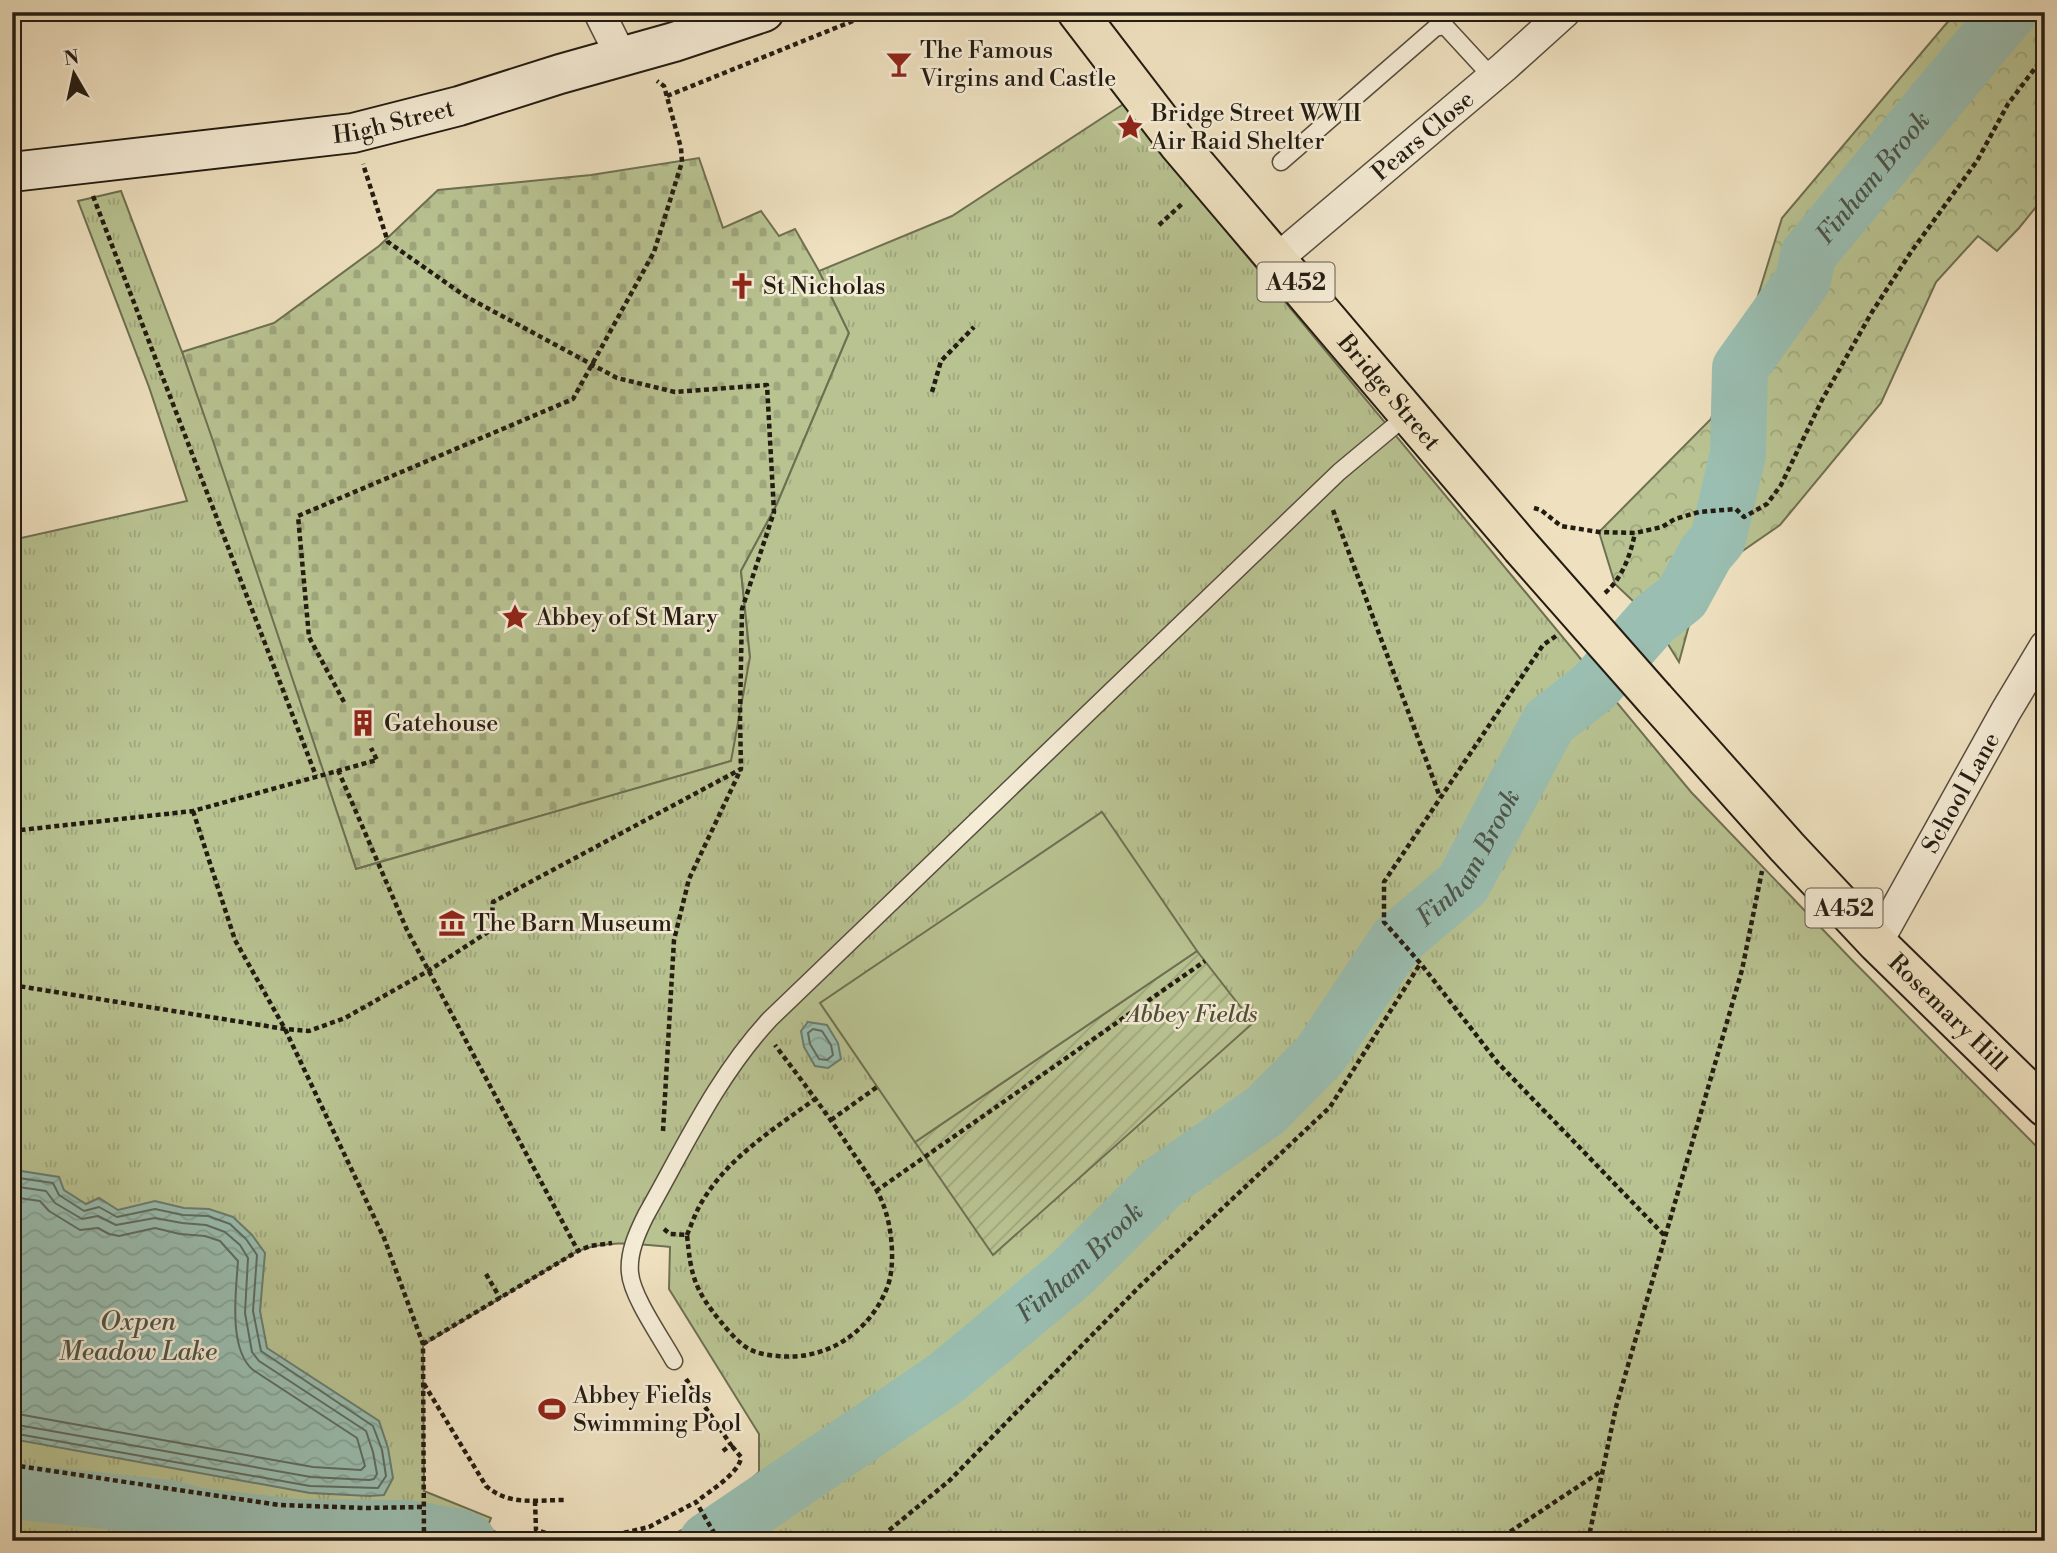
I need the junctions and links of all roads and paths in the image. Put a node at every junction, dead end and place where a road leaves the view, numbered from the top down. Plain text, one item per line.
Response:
1 (598, 12) edge
2 (764, 12) edge
3 (875, 12) edge
4 (1077, 12) edge
5 (1565, 12) edge
6 (2045, 55) edge
7 (622, 58) junction
8 (1492, 77) junction
9 (667, 96) junction
10 (353, 133) junction
11 (1281, 162) dead end
12 (81, 165) junction
13 (12, 172) edge
14 (1186, 200) dead end
15 (1159, 225) dead end
16 (1277, 258) junction
17 (974, 327) dead end
18 (592, 364) junction
19 (932, 392) dead end
20 (1393, 427) dead end
21 (1325, 486) junction
22 (1493, 514) junction
23 (1635, 533) junction
24 (1615, 584) dead end
25 (1556, 636) dead end
26 (2045, 646) edge
27 (1655, 699) joint
28 (344, 702) dead end
29 (370, 748) dead end
30 (741, 769) junction
31 (338, 770) junction
32 (316, 776) junction
33 (1440, 798) junction
34 (192, 811) junction
35 (12, 831) edge
36 (1787, 847) junction
37 (1877, 943) junction
38 (1205, 961) dead end
39 (1420, 964) junction
40 (428, 971) junction
41 (12, 985) edge
42 (762, 1027) junction
43 (285, 1029) junction
44 (877, 1087) dead end
45 (815, 1099) junction
46 (2045, 1107) edge
47 (831, 1120) junction
48 (663, 1131) dead end
49 (876, 1191) junction
50 (646, 1215) junction
51 (687, 1234) junction
52 (1665, 1236) junction
53 (634, 1244) junction
54 (578, 1251) junction
55 (486, 1274) dead end
56 (500, 1298) junction
57 (424, 1345) junction
58 (674, 1361) joint
59 (423, 1382) junction
60 (731, 1445) junction
61 (720, 1453) dead end
62 (12, 1465) edge
63 (1603, 1470) junction
64 (535, 1500) junction
65 (564, 1500) dead end
66 (696, 1502) junction
67 (424, 1507) junction
68 (424, 1541) edge
69 (719, 1541) edge
70 (876, 1541) edge
71 (1496, 1541) edge
72 (1588, 1541) edge

1 - 7 street
2 - 7 street, High Street
3 - 9 path
4 - 16 main road, Bridge Street / A452
5 - 8 street, Pears Close
6 - 23 path
7 - 9 path
7 - 10 street, High Street
8 - 11 lane
8 - 16 street, Pears Close
9 - 18 path
10 - 12 street, High Street
10 - 18 path
12 - 13 street, High Street
12 - 32 path
14 - 15 path
16 - 22 main road, Bridge Street / A452
17 - 19 path
18 - 28 path
18 - 30 path
20 - 21 lane
21 - 33 path
21 - 42 lane
22 - 23 path
22 - 27 main road, Bridge Street / A452, bridge
23 - 24 path
25 - 33 path
26 - 37 street, School Lane
27 - 36 main road, Rosemary Hill / A452
29 - 31 path
30 - 40 path
30 - 48 path
31 - 32 path
31 - 40 path
32 - 34 path
33 - 39 path
34 - 35 path
34 - 43 path
36 - 37 main road, Rosemary Hill / A452
36 - 52 path
37 - 46 main road, Rosemary Hill / A452
38 - 49 path
39 - 52 path
39 - 70 path
40 - 43 path
40 - 54 path
41 - 43 path
42 - 45 path
42 - 50 lane
43 - 57 path
44 - 47 path
45 - 47 path
45 - 51 path
47 - 49 path
49 - 51 path
50 - 51 path
50 - 53 lane
52 - 63 path
53 - 54 path
53 - 58 lane
54 - 56 path
55 - 56 path
56 - 57 path
57 - 59 path
58 - 60 path
59 - 64 path
59 - 67 path
60 - 61 path
60 - 66 path
62 - 67 path
63 - 71 path
63 - 72 path
64 - 65 path
64 - 66 path
66 - 69 path
67 - 68 path

